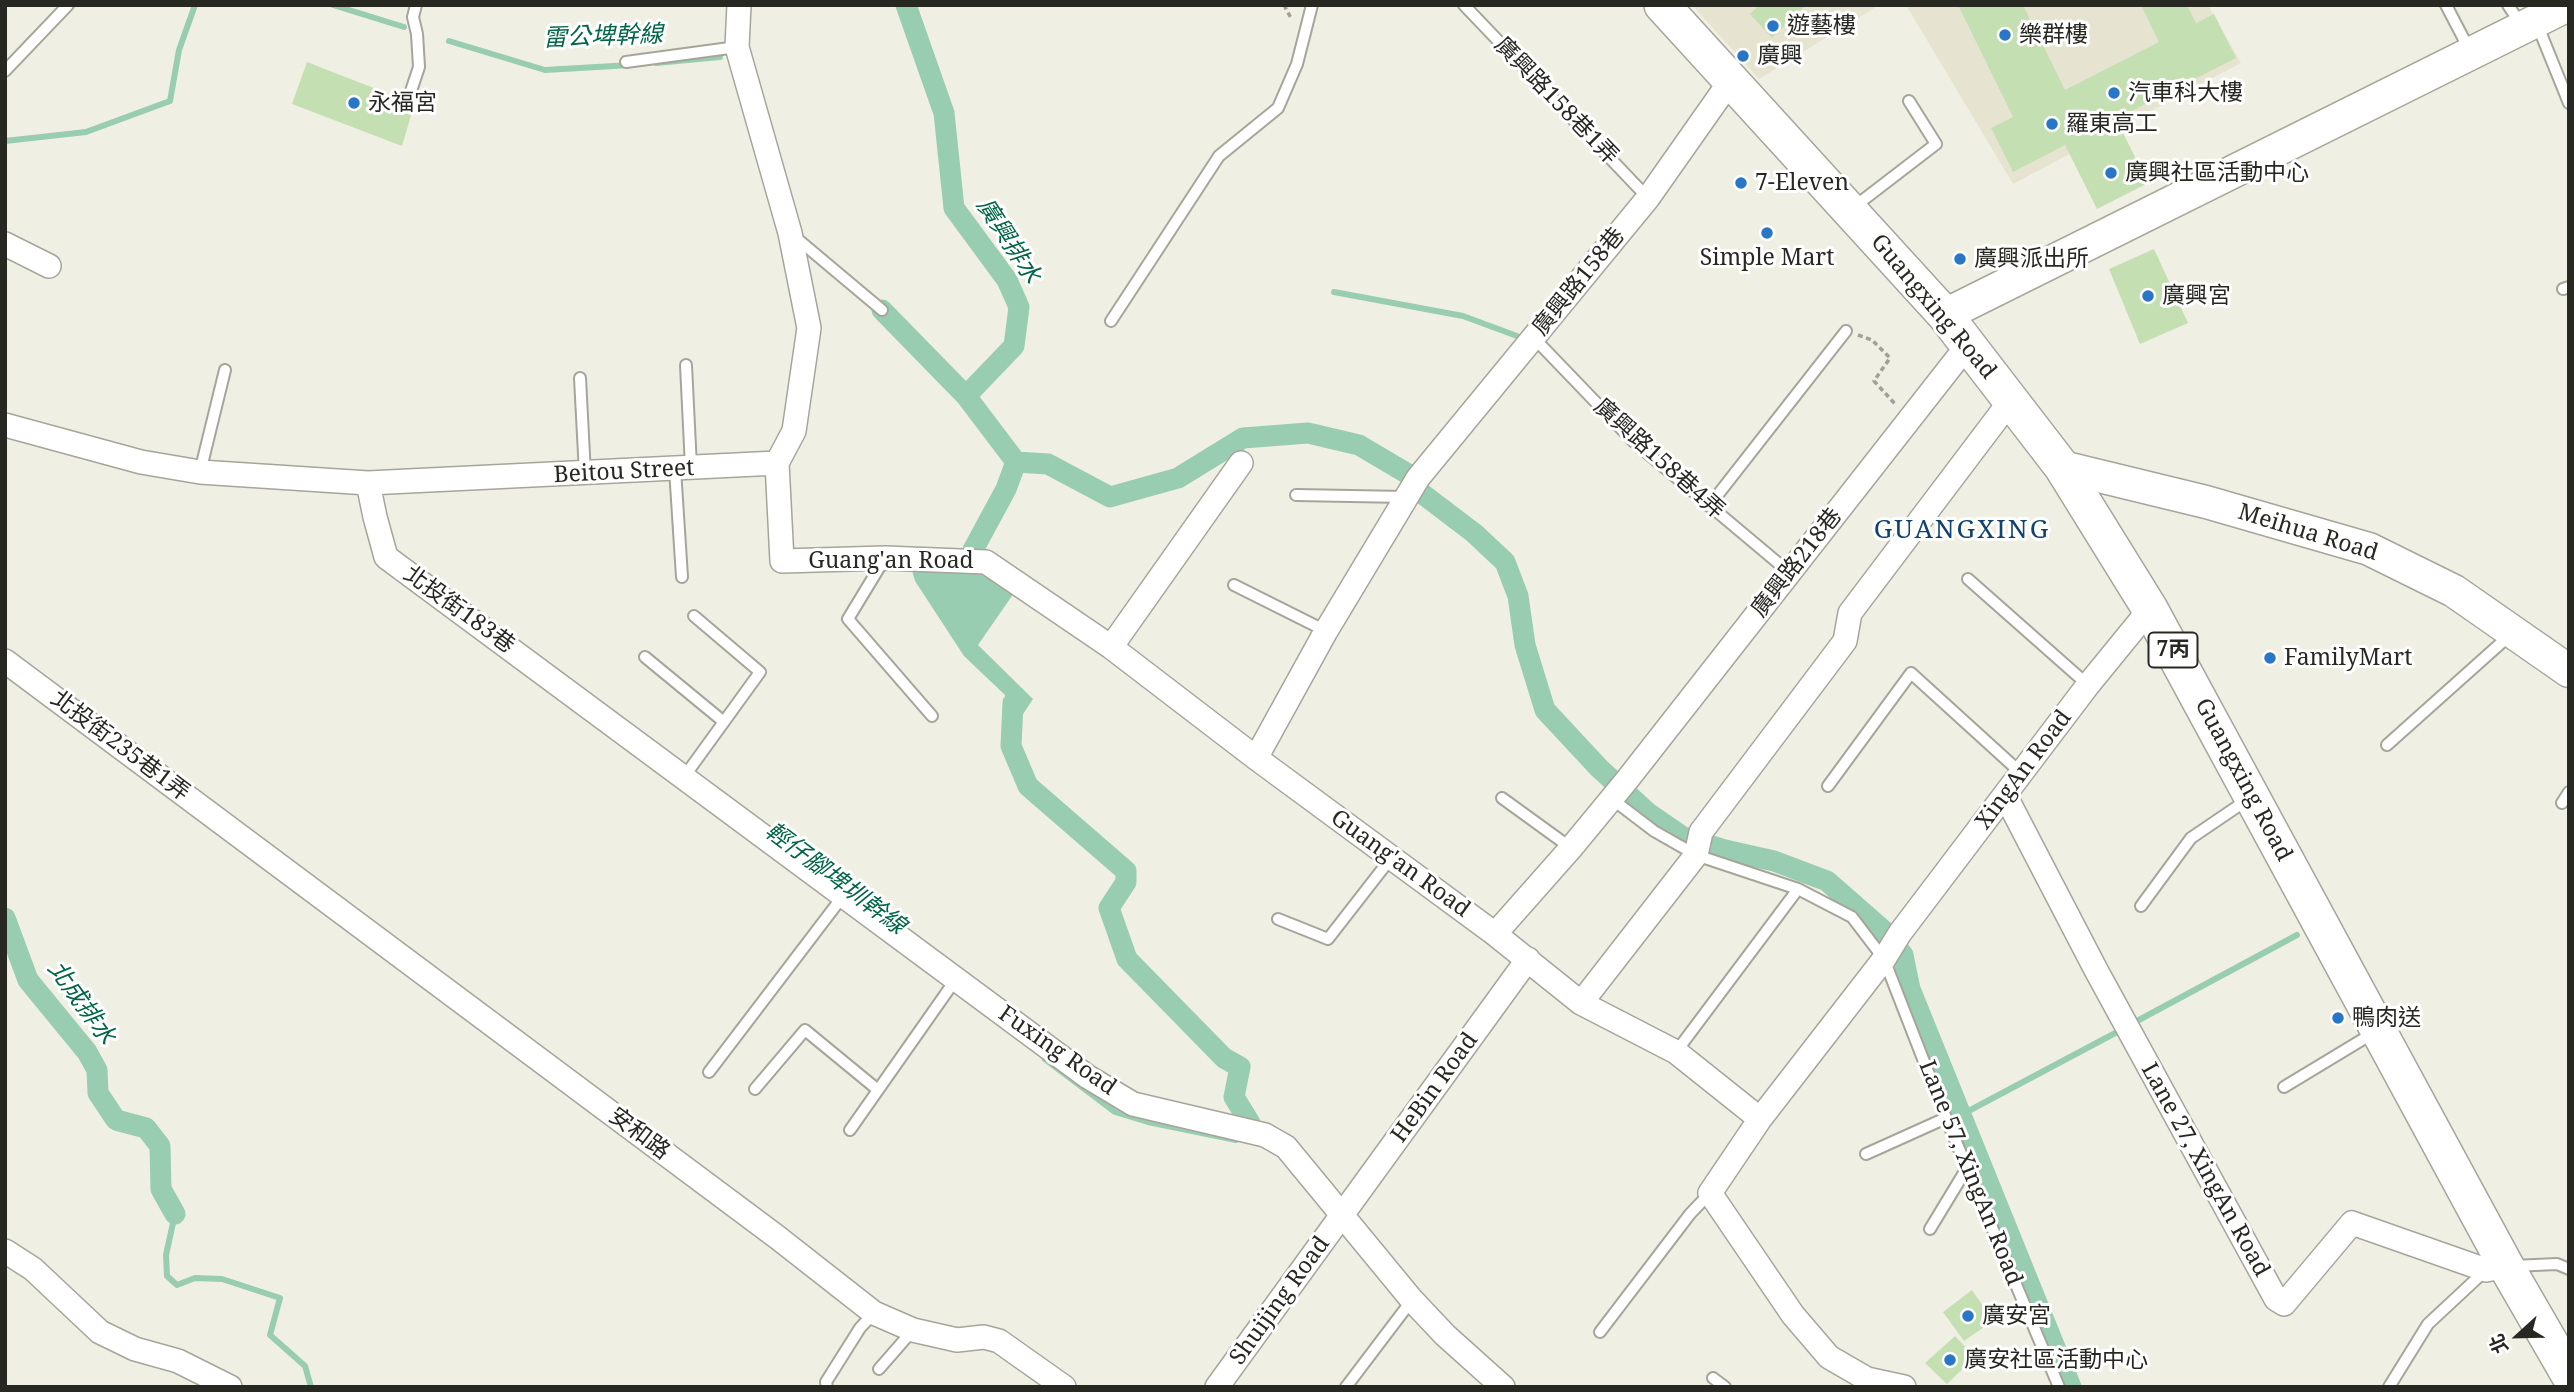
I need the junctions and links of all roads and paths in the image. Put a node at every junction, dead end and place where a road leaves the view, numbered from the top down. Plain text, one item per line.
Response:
1 (68, 5) edge
2 (416, 5) edge
3 (739, 5) edge
4 (1312, 5) edge
5 (1464, 5) edge
6 (1662, 5) edge
7 (2446, 5) edge
8 (2567, 5) edge
9 (2523, 18) edge
10 (737, 47) junction
11 (2471, 52) junction
12 (626, 62) dead end
13 (5, 71) edge
14 (1731, 80) junction
15 (410, 94) dead end
16 (1909, 101) dead end
17 (2569, 103) edge
18 (1648, 198) junction
19 (1850, 210) junction
20 (790, 233) junction
21 (5, 244) edge
22 (49, 266) dead end
23 (882, 310) dead end
24 (1945, 315) junction
25 (1111, 321) dead end
26 (1846, 331) joint
27 (1534, 338) junction
28 (1967, 346) junction
29 (686, 365) dead end
30 (225, 370) dead end
31 (580, 378) dead end
32 (2011, 400) junction
33 (1909, 420) junction
34 (5, 425) edge
35 (777, 463) junction
36 (1241, 463) dead end
37 (2062, 467) junction
38 (683, 468) junction
39 (200, 472) junction
40 (586, 474) junction
41 (368, 483) junction
42 (1296, 495) dead end
43 (1405, 497) junction
44 (1709, 506) junction
45 (885, 558) junction
46 (1790, 573) junction
47 (682, 577) dead end
48 (1968, 579) dead end
49 (1234, 585) dead end
50 (2150, 608) junction
51 (694, 616) dead end
52 (1326, 631) junction
53 (2513, 632) junction
54 (1111, 647) junction
55 (645, 657) dead end
56 (5, 661) edge
57 (2569, 671) edge
58 (2088, 685) junction
59 (593, 708) joint
60 (932, 716) dead end
61 (724, 722) junction
62 (2386, 745) dead end
63 (1256, 758) junction
64 (2021, 773) junction
65 (684, 777) junction
66 (1828, 786) dead end
67 (2569, 792) edge
68 (2005, 795) junction
69 (2252, 796) junction
70 (1502, 797) dead end
71 (1611, 798) junction
72 (2562, 803) dead end
73 (235, 832) joint
74 (1571, 848) junction
75 (1696, 855) junction
76 (1391, 858) junction
77 (1798, 889) junction
78 (843, 896) junction
79 (2141, 906) dead end
80 (1278, 919) dead end
81 (1495, 934) junction
82 (1884, 959) junction
83 (1528, 960) junction
84 (956, 979) junction
85 (1581, 1003) junction
86 (2379, 1030) junction
87 (1676, 1052) junction
88 (709, 1072) dead end
89 (2284, 1087) dead end
90 (755, 1089) dead end
91 (878, 1090) junction
92 (1946, 1118) junction
93 (1760, 1119) junction
94 (850, 1130) dead end
95 (1866, 1154) dead end
96 (1967, 1168) junction
97 (1710, 1193) junction
98 (1342, 1216) junction
99 (1930, 1229) dead end
100 (5, 1251) edge
101 (2496, 1268) junction
102 (2569, 1269) edge
103 (1412, 1300) junction
104 (874, 1313) junction
105 (913, 1330) junction
106 (1600, 1332) dead end
107 (879, 1369) dead end
108 (2569, 1375) edge
109 (1713, 1377) dead end
110 (1900, 1386) edge
111 (230, 1387) edge
112 (827, 1387) edge
113 (1065, 1387) edge
114 (1217, 1387) edge
115 (1346, 1387) edge
116 (1503, 1387) edge
117 (1725, 1387) edge
118 (2059, 1387) edge
119 (2389, 1387) edge

1 - 13 lane
2 - 15 lane
3 - 10 street
4 - 25 lane
5 - 18 lane, 廣興路158巷1弄
6 - 14 main road, Guangxing Road / 7丙
7 - 11 lane
8 - 9 street
9 - 11 street
9 - 17 lane
10 - 12 lane
10 - 20 street
11 - 24 street
14 - 18 street, 廣興路158巷
14 - 19 main road, Guangxing Road / 7丙
16 - 19 lane
18 - 27 street, 廣興路158巷
19 - 24 main road, Guangxing Road / 7丙
20 - 23 lane
20 - 35 street
21 - 22 street
24 - 28 main road, Guangxing Road / 7丙
26 - 33 path
26 - 44 lane
27 - 43 street, 廣興路158巷
27 - 44 lane, 廣興路158巷4弄
28 - 32 main road, Guangxing Road / 7丙
28 - 33 street, 廣興路218巷
29 - 38 lane
30 - 39 lane
31 - 40 lane
32 - 37 main road, Guangxing Road / 7丙
32 - 75 street
33 - 46 street, 廣興路218巷
34 - 39 street, Beitou Street
35 - 38 street, Beitou Street
35 - 45 street, Guang'an Road
36 - 54 street
37 - 50 main road, Guangxing Road / 7丙
37 - 53 street, Meihua Road
38 - 40 street, Beitou Street
38 - 47 lane
39 - 41 street, Beitou Street
40 - 41 street, Beitou Street
41 - 59 street, 北投街183巷
42 - 43 lane
43 - 52 street
44 - 46 lane, 廣興路158巷4弄
45 - 54 street, Guang'an Road
45 - 60 lane
46 - 71 street, 廣興路218巷
48 - 58 lane
49 - 52 lane
50 - 58 street, XingAn Road
50 - 69 main road, Guangxing Road / 7丙
51 - 61 lane
52 - 63 street
53 - 57 street, Meihua Road
53 - 62 lane
54 - 63 street, Guang'an Road
55 - 61 lane
56 - 73 street, 北投街235巷1弄
58 - 64 street, XingAn Road
59 - 65 street, Fuxing Road
61 - 65 lane
63 - 76 street, Guang'an Road
64 - 66 lane
64 - 68 street, XingAn Road
65 - 78 street, Fuxing Road
67 - 72 lane
68 - 82 street, XingAn Road
68 - 101 street, Lane 27, XingAn Road
69 - 79 lane
69 - 86 main road, Guangxing Road / 7丙
70 - 74 lane
71 - 74 street
71 - 75 lane, Lane 57, XingAn Road
73 - 104 street, 安和路
74 - 81 street
75 - 77 lane, Lane 57, XingAn Road
75 - 85 street
76 - 80 lane
76 - 81 street, Guang'an Road
77 - 82 lane, Lane 57, XingAn Road
77 - 87 lane
78 - 84 street, Fuxing Road
78 - 88 lane
81 - 83 street, Guang'an Road
82 - 92 lane, Lane 57, XingAn Road
82 - 93 street
83 - 85 street, Guang'an Road
83 - 98 street, HeBin Road
84 - 91 lane
84 - 98 street, Fuxing Road
85 - 87 street, Guang'an Road
86 - 89 lane
86 - 101 main road, Guangxing Road / 7丙
87 - 93 street, Guang'an Road
90 - 91 lane
91 - 94 lane
92 - 95 lane
92 - 96 lane, Lane 57, XingAn Road
93 - 97 street
96 - 99 lane
96 - 118 lane, Lane 57, XingAn Road
97 - 106 lane
97 - 110 street
98 - 103 street, Fuxing Road
98 - 114 street, Shuijing Road
100 - 111 street
101 - 102 lane
101 - 108 main road, Guangxing Road / 7丙
101 - 119 lane
103 - 115 lane
103 - 116 street, Fuxing Road
104 - 105 street, 安和路
104 - 112 lane
105 - 107 lane
105 - 113 street, 安和路
109 - 117 lane

